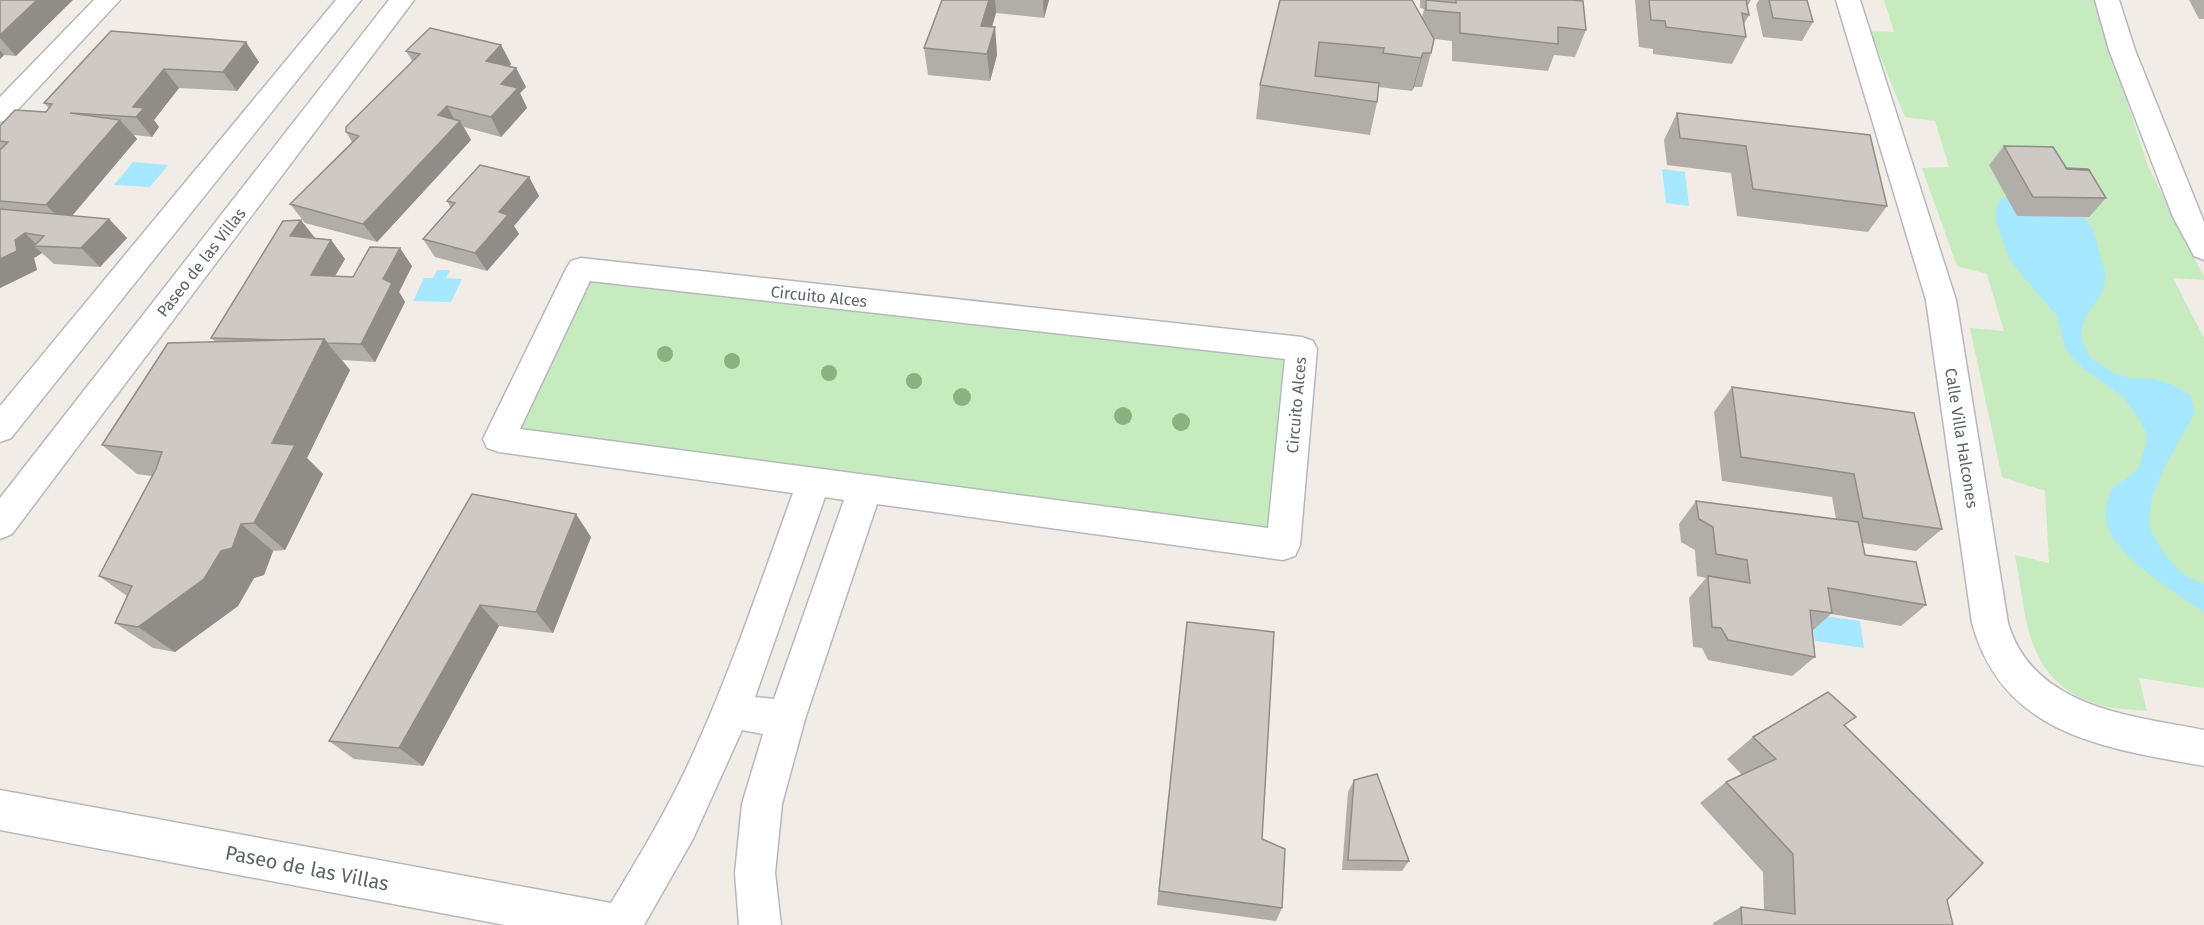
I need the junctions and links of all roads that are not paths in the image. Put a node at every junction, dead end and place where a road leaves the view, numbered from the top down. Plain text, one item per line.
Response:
1 (108, 0) edge
2 (349, 0) edge
3 (402, 0) edge
4 (1848, 0) edge
5 (2107, 0) edge
6 (0, 113) edge
7 (2204, 249) edge
8 (0, 429) edge
9 (814, 482) junction
10 (865, 489) junction
11 (0, 524) edge
12 (730, 711) junction
13 (786, 718) junction
14 (2204, 748) edge
15 (0, 810) edge
16 (615, 925) edge
17 (621, 925) edge
18 (760, 925) edge

1 - 6 street
2 - 8 street
3 - 11 street, Paseo de las Villas
4 - 14 street, Calle Villa Halcones
5 - 7 street
9 - 10 street, Circuito Alces
9 - 10 street, Circuito Alces
9 - 12 street
10 - 13 street
12 - 13 street
12 - 17 street
13 - 18 street
15 - 16 street, Paseo de las Villas

